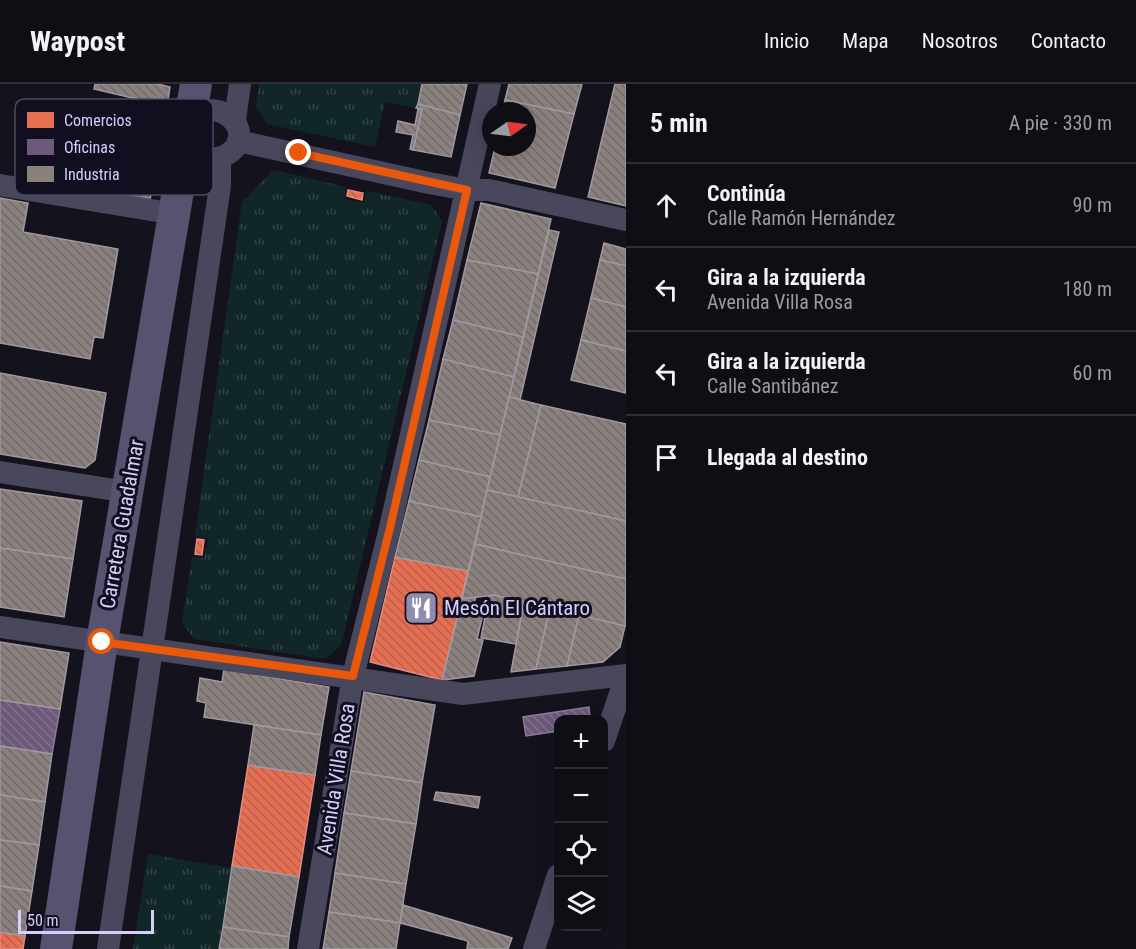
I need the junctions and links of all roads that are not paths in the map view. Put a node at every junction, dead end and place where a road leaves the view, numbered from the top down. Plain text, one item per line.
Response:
1 (196, 84) edge
2 (240, 84) edge
3 (490, 84) edge
4 (194, 99) edge
5 (213, 108) edge
6 (237, 131) junction
7 (213, 157) edge
8 (220, 158) junction
9 (0, 185) edge
10 (15, 187) edge
11 (467, 190) junction
12 (60, 195) edge
13 (178, 195) edge
14 (175, 214) junction
15 (626, 220) edge
16 (0, 472) edge
17 (128, 492) junction
18 (0, 627) edge
19 (102, 642) junction
20 (154, 650) junction
21 (626, 675) edge
22 (353, 676) junction
23 (608, 727) edge
24 (557, 877) edge
25 (56, 949) edge
26 (108, 949) edge
27 (308, 949) edge
28 (534, 949) edge

1 - 4 street, Carretera Guadalmar
2 - 6 street
3 - 11 street, Avenida Villa Rosa
5 - 6 street
6 - 8 street
6 - 11 street
7 - 8 street
8 - 20 street
9 - 10 street
11 - 15 street
11 - 22 street, Avenida Villa Rosa
12 - 14 street
13 - 14 street, Carretera Guadalmar
14 - 17 street, Carretera Guadalmar
16 - 17 street
17 - 19 street, Carretera Guadalmar
18 - 19 street
19 - 20 street
19 - 25 street, Carretera Guadalmar
20 - 22 street
20 - 26 street
21 - 22 street
21 - 23 street
22 - 27 street, Avenida Villa Rosa
24 - 28 street

